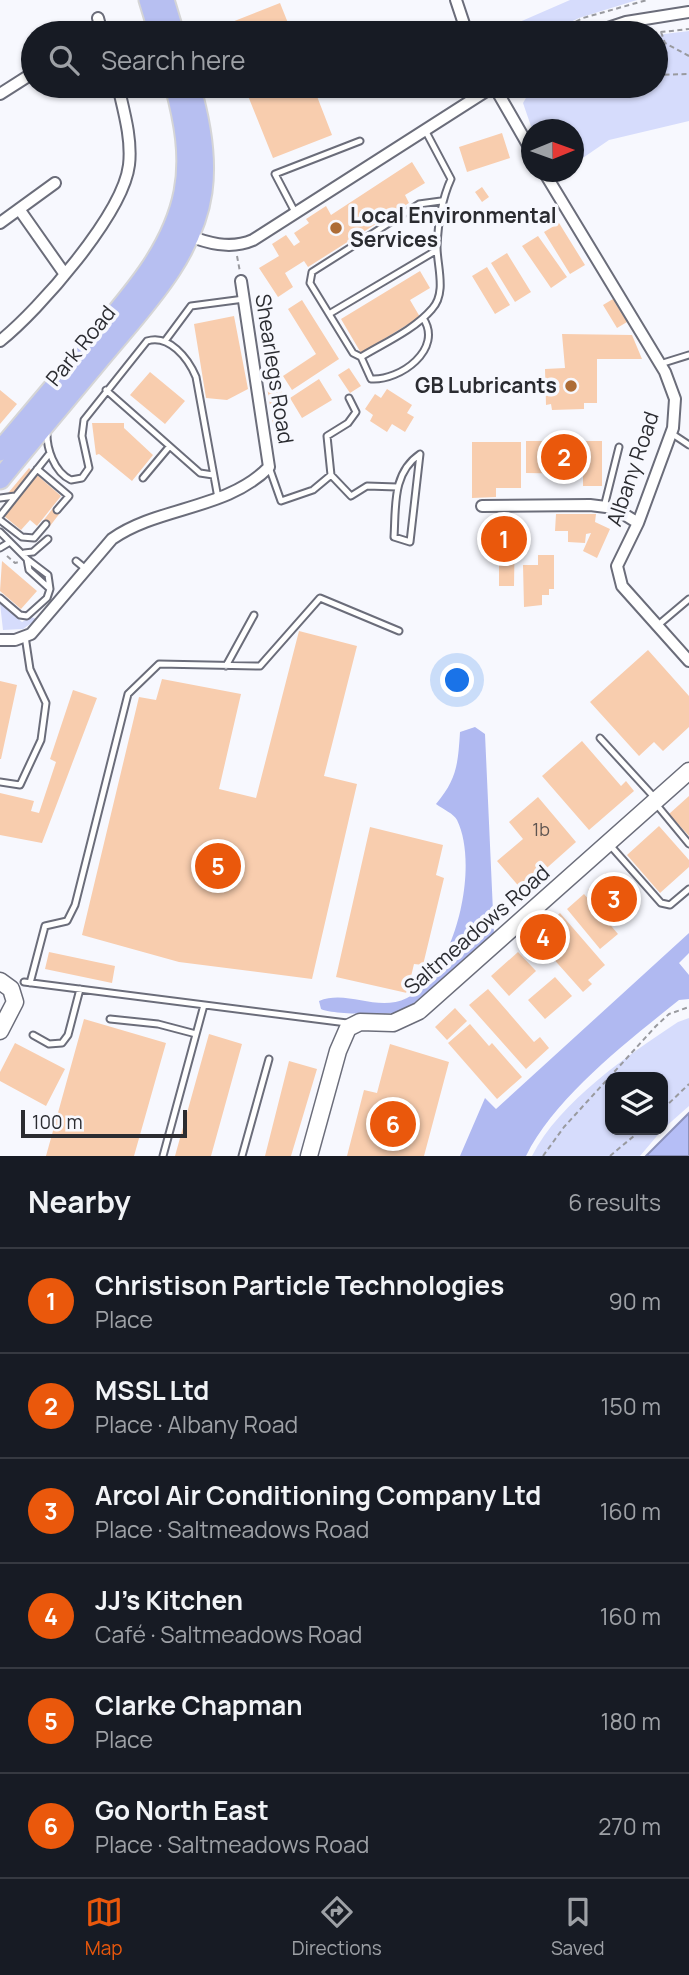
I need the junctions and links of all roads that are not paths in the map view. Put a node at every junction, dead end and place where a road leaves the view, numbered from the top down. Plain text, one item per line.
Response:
1 (149, 0) edge
2 (164, 0) edge
3 (456, 0) edge
4 (689, 12) edge
5 (98, 18) dead end
6 (99, 21) edge
7 (155, 21) edge
8 (170, 21) edge
9 (463, 21) edge
10 (632, 21) edge
11 (21, 81) edge
12 (0, 94) edge
13 (120, 98) edge
14 (177, 98) edge
15 (193, 98) edge
16 (475, 98) edge
17 (501, 98) edge
18 (425, 130) junction
19 (521, 134) edge
20 (360, 141) dead end
21 (550, 182) edge
22 (55, 183) dead end
23 (441, 201) junction
24 (19, 209) junction
25 (296, 214) junction
26 (0, 223) edge
27 (180, 232) junction
28 (437, 250) junction
29 (64, 273) junction
30 (241, 281) road end
31 (244, 299) junction
32 (329, 314) junction
33 (423, 318) junction
34 (0, 341) edge
35 (165, 341) junction
36 (689, 355) edge
37 (361, 357) junction
38 (660, 364) junction
39 (106, 390) junction
40 (349, 398) dead end
41 (48, 421) junction
42 (671, 433) junction
43 (689, 445) edge
44 (169, 447) junction
45 (619, 447) dead end
46 (0, 451) edge
47 (50, 453) junction
48 (269, 467) junction
49 (37, 469) junction
50 (213, 475) junction
51 (331, 475) junction
52 (143, 478) dead end
53 (0, 479) edge
54 (397, 487) junction
55 (15, 496) junction
56 (0, 498) edge
57 (218, 498) junction
58 (482, 506) dead end
59 (604, 507) junction
60 (57, 510) dead end
61 (0, 518) edge
62 (638, 523) junction
63 (47, 524) dead end
64 (0, 532) edge
65 (48, 539) dead end
66 (10, 542) junction
67 (0, 548) edge
68 (24, 552) junction
69 (76, 561) dead end
70 (87, 570) junction
71 (0, 598) edge
72 (688, 602) edge
73 (254, 615) dead end
74 (657, 626) junction
75 (400, 631) dead end
76 (25, 636) junction
77 (0, 640) edge
78 (689, 661) edge
79 (226, 666) junction
80 (600, 738) dead end
81 (689, 771) edge
82 (0, 782) edge
83 (655, 801) junction
84 (608, 843) junction
85 (689, 844) edge
86 (689, 889) edge
87 (0, 981) edge
88 (80, 989) junction
89 (204, 1005) junction
90 (110, 1018) dead end
91 (354, 1024) junction
92 (0, 1031) edge
93 (196, 1034) junction
94 (33, 1035) dead end
95 (269, 1059) dead end
96 (163, 1156) edge
97 (242, 1156) edge
98 (309, 1156) edge

1 - 7 highway
2 - 8 highway
3 - 9 street
4 - 10 street
5 - 6 street
11 - 12 street
13 - 29 street
14 - 27 highway
15 - 27 highway
16 - 18 street
17 - 19 street
18 - 23 lane
18 - 25 street
20 - 25 lane
21 - 38 street, Albany Road
22 - 24 street
23 - 28 lane
23 - 32 lane
24 - 26 street
24 - 29 street
25 - 27 street
27 - 41 highway, Park Road
27 - 46 highway, Park Road
28 - 32 lane
28 - 33 lane
29 - 34 street
30 - 31 street, Shearlegs Road
31 - 35 lane
31 - 48 street, Shearlegs Road
32 - 37 lane
33 - 37 lane
33 - 37 lane
35 - 39 lane
35 - 50 lane
36 - 38 lane
38 - 42 street, Albany Road
39 - 44 lane
39 - 47 lane
40 - 51 lane
41 - 47 lane
41 - 53 highway, Park Road
42 - 43 lane
42 - 62 street, Albany Road
44 - 50 lane
44 - 52 lane
45 - 59 lane
47 - 49 lane
48 - 51 lane
48 - 57 street, Shearlegs Road
49 - 55 lane
49 - 60 lane
50 - 57 lane
51 - 54 lane
54 - 54 lane
55 - 56 lane
55 - 61 lane
57 - 70 street, Shearlegs Road
58 - 59 street
59 - 62 street
61 - 63 lane
62 - 74 street, Albany Road
64 - 66 lane
65 - 68 lane
66 - 67 lane
66 - 68 lane
68 - 71 lane
69 - 70 lane
70 - 76 street, Shearlegs Road
72 - 74 lane
73 - 79 lane
74 - 78 street, Albany Road
75 - 79 lane
76 - 77 street
76 - 82 lane
79 - 88 lane
80 - 83 lane
81 - 83 street, Saltmeadows Road
83 - 84 street, Saltmeadows Road
83 - 85 lane
84 - 86 lane
84 - 91 street, Saltmeadows Road
87 - 92 street
88 - 89 lane
88 - 94 lane
89 - 91 lane
89 - 93 lane
90 - 93 lane
91 - 98 street
93 - 96 lane
95 - 97 lane

